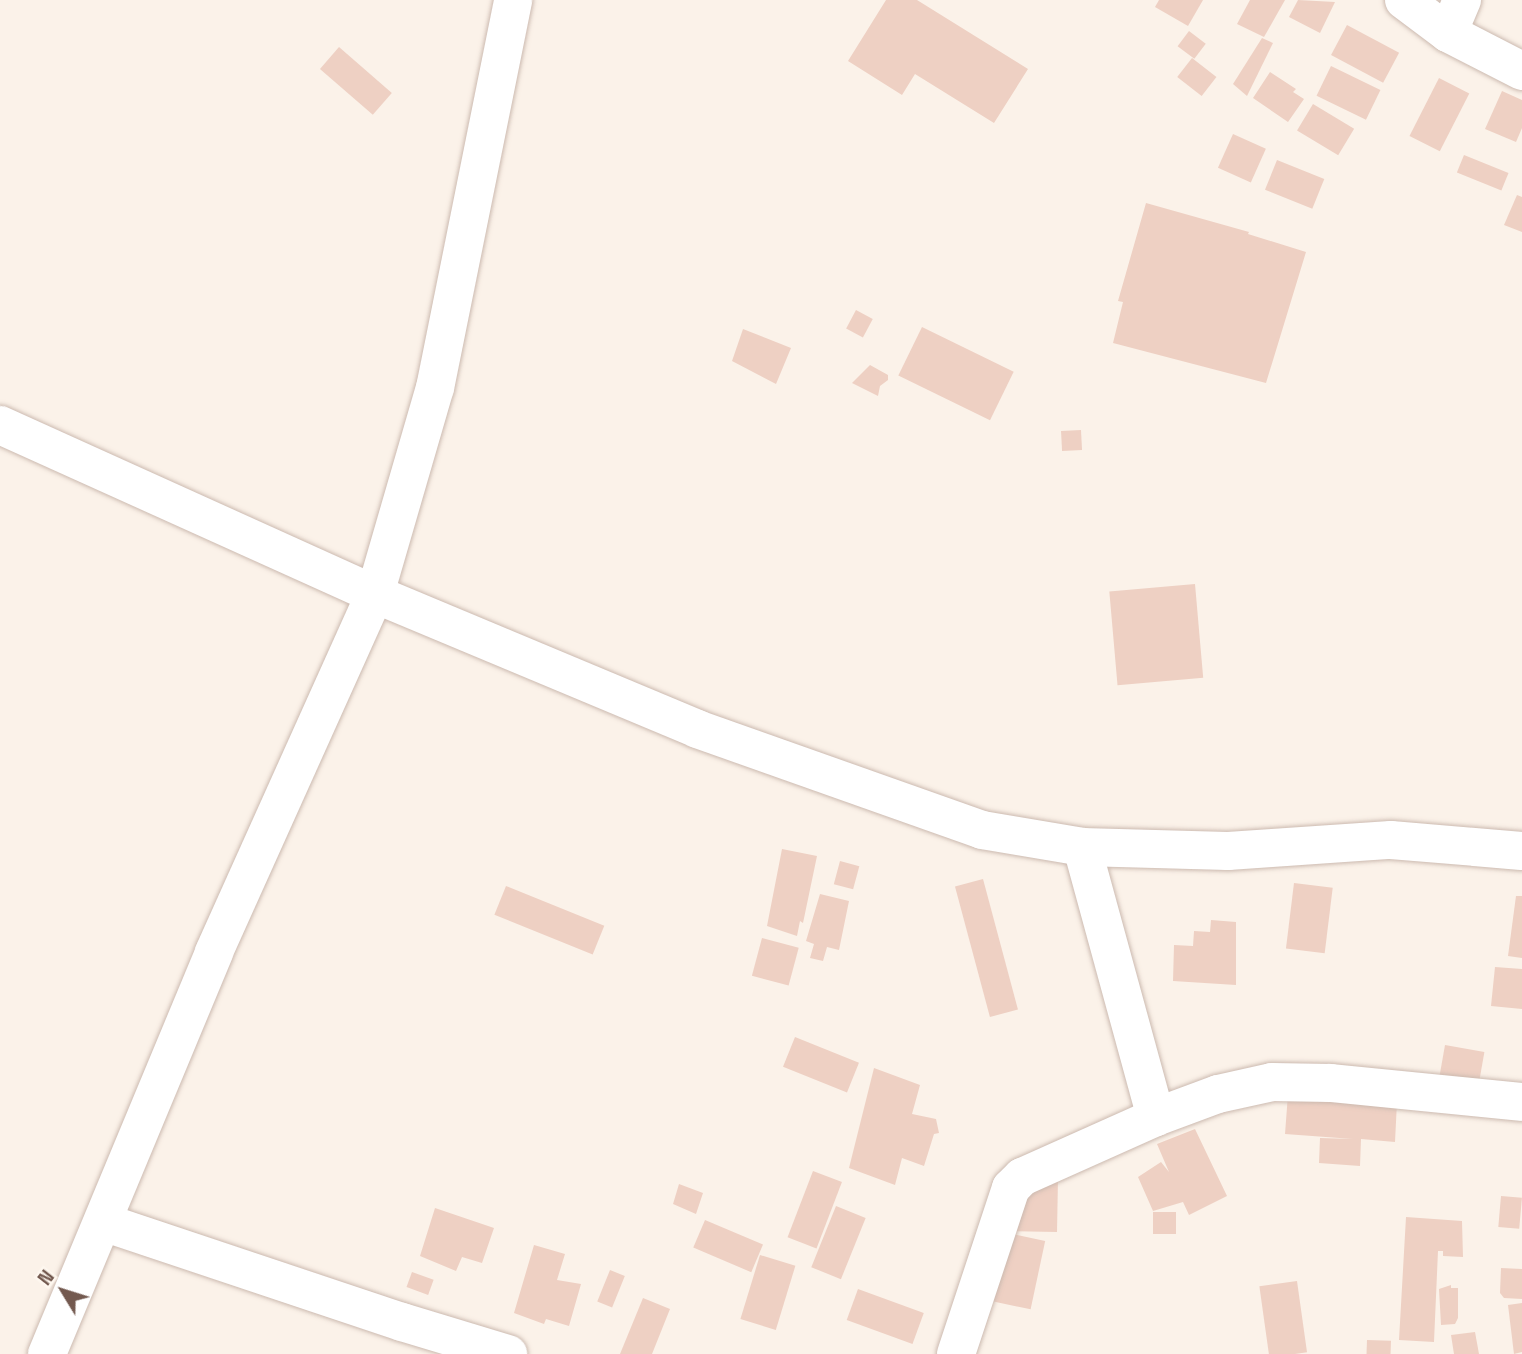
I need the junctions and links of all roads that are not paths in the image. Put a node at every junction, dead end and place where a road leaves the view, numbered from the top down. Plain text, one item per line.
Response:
1 (513, 0) edge
2 (1404, 0) edge
3 (1455, 16) edge
4 (1522, 71) edge
5 (0, 425) edge
6 (375, 594) junction
7 (1082, 847) junction
8 (1522, 851) edge
9 (1522, 1102) edge
10 (1156, 1117) junction
11 (103, 1222) junction
12 (396, 1338) edge
13 (47, 1354) edge
14 (508, 1354) edge
15 (956, 1354) edge

1 - 6 street
2 - 3 street
3 - 4 street
5 - 6 street
6 - 7 street
6 - 11 street
7 - 8 street
7 - 10 street
9 - 10 street
10 - 15 street
11 - 12 street
11 - 13 street
12 - 14 street

